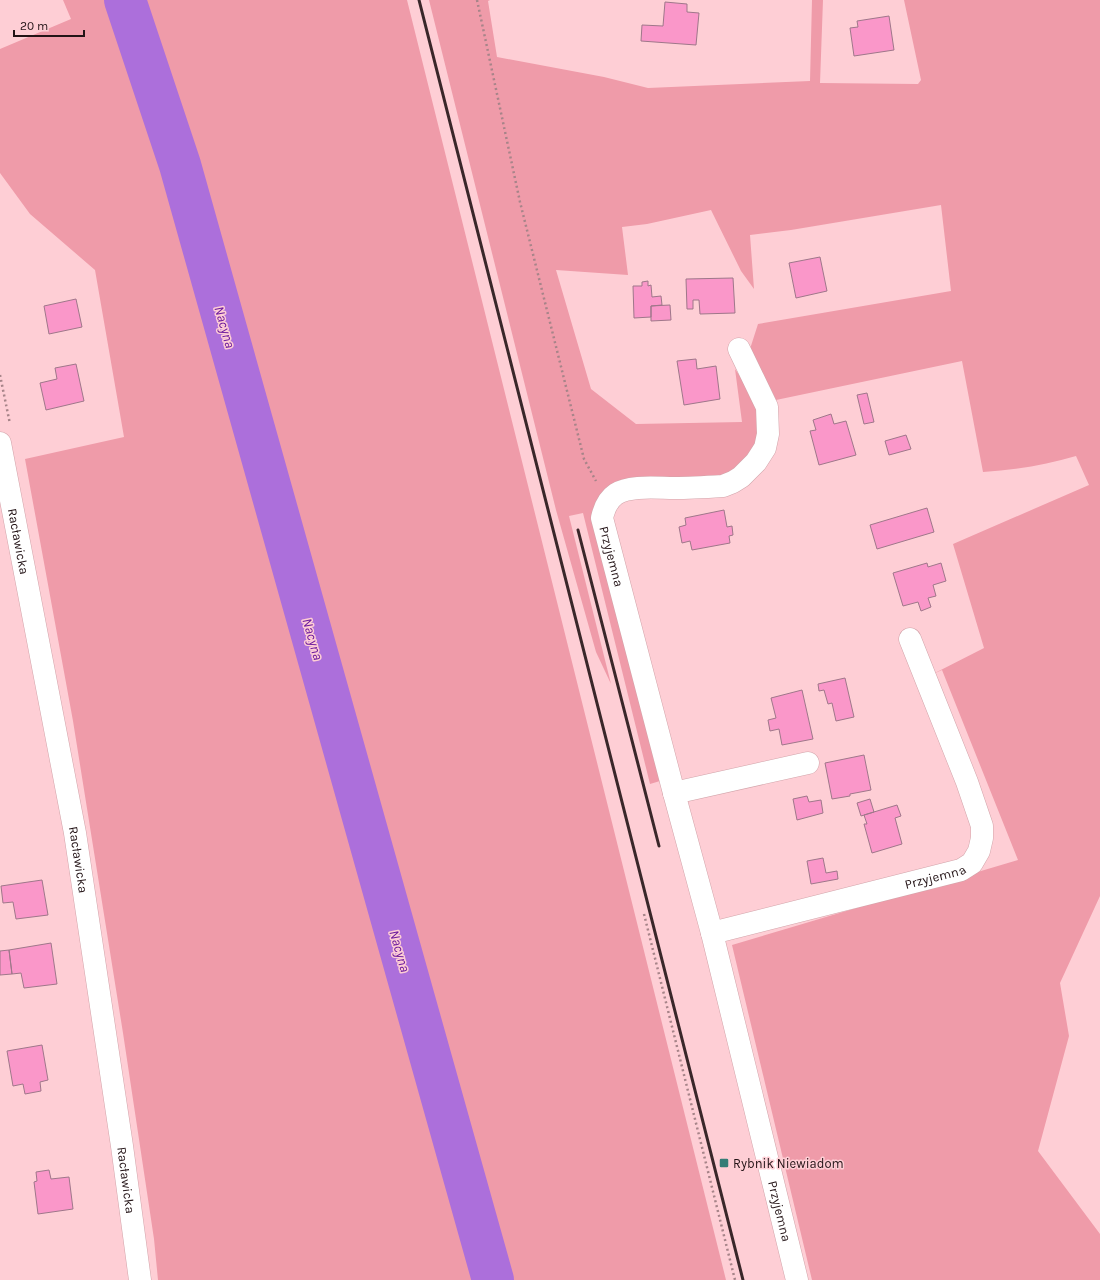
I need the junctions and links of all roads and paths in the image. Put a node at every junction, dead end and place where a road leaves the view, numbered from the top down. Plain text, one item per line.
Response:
1 (477, 0) edge
2 (739, 349) dead end
3 (0, 443) edge
4 (613, 497) junction
5 (910, 639) dead end
6 (808, 763) dead end
7 (674, 793) junction
8 (644, 914) dead end
9 (712, 933) junction
10 (140, 1280) edge
11 (735, 1280) edge
12 (797, 1280) edge

1 - 4 path
2 - 4 street
3 - 10 street, Racławicka
4 - 7 street, Przyjemna
5 - 9 street, Przyjemna
6 - 7 street
7 - 9 street, Przyjemna
8 - 11 path
9 - 12 street, Przyjemna

